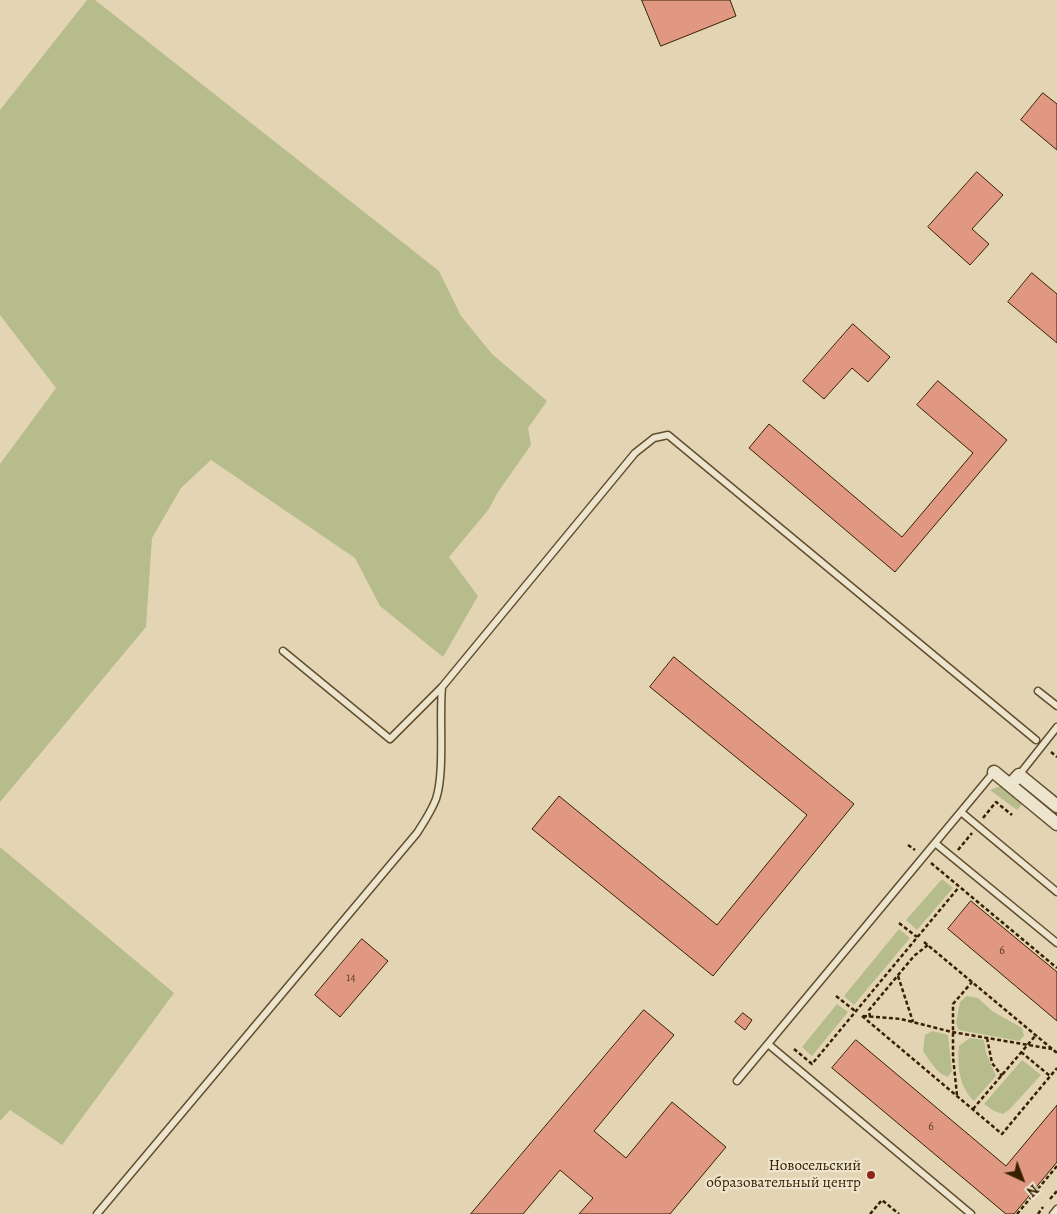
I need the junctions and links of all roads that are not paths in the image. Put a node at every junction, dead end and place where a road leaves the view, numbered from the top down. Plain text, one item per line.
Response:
1 (283, 650) dead end
2 (442, 687) junction
3 (1038, 692) dead end
4 (1057, 706) edge
5 (1057, 727) edge
6 (1036, 740) dead end
7 (994, 772) joint
8 (1018, 774) junction
9 (1010, 785) junction
10 (1057, 806) edge
11 (961, 812) junction
12 (1057, 824) edge
13 (935, 842) junction
14 (1057, 892) edge
15 (1057, 943) edge
16 (768, 1044) junction
17 (737, 1081) dead end
18 (1057, 1209) edge
19 (98, 1214) edge
20 (971, 1214) edge
21 (1053, 1214) edge

1 - 2 lane
2 - 6 lane
2 - 19 lane
3 - 4 lane
5 - 8 lane
7 - 9 street
7 - 11 lane
8 - 9 street
8 - 10 street
9 - 12 street
11 - 13 lane
11 - 14 lane
13 - 15 lane
13 - 16 lane
16 - 17 lane
16 - 20 lane
18 - 21 lane

